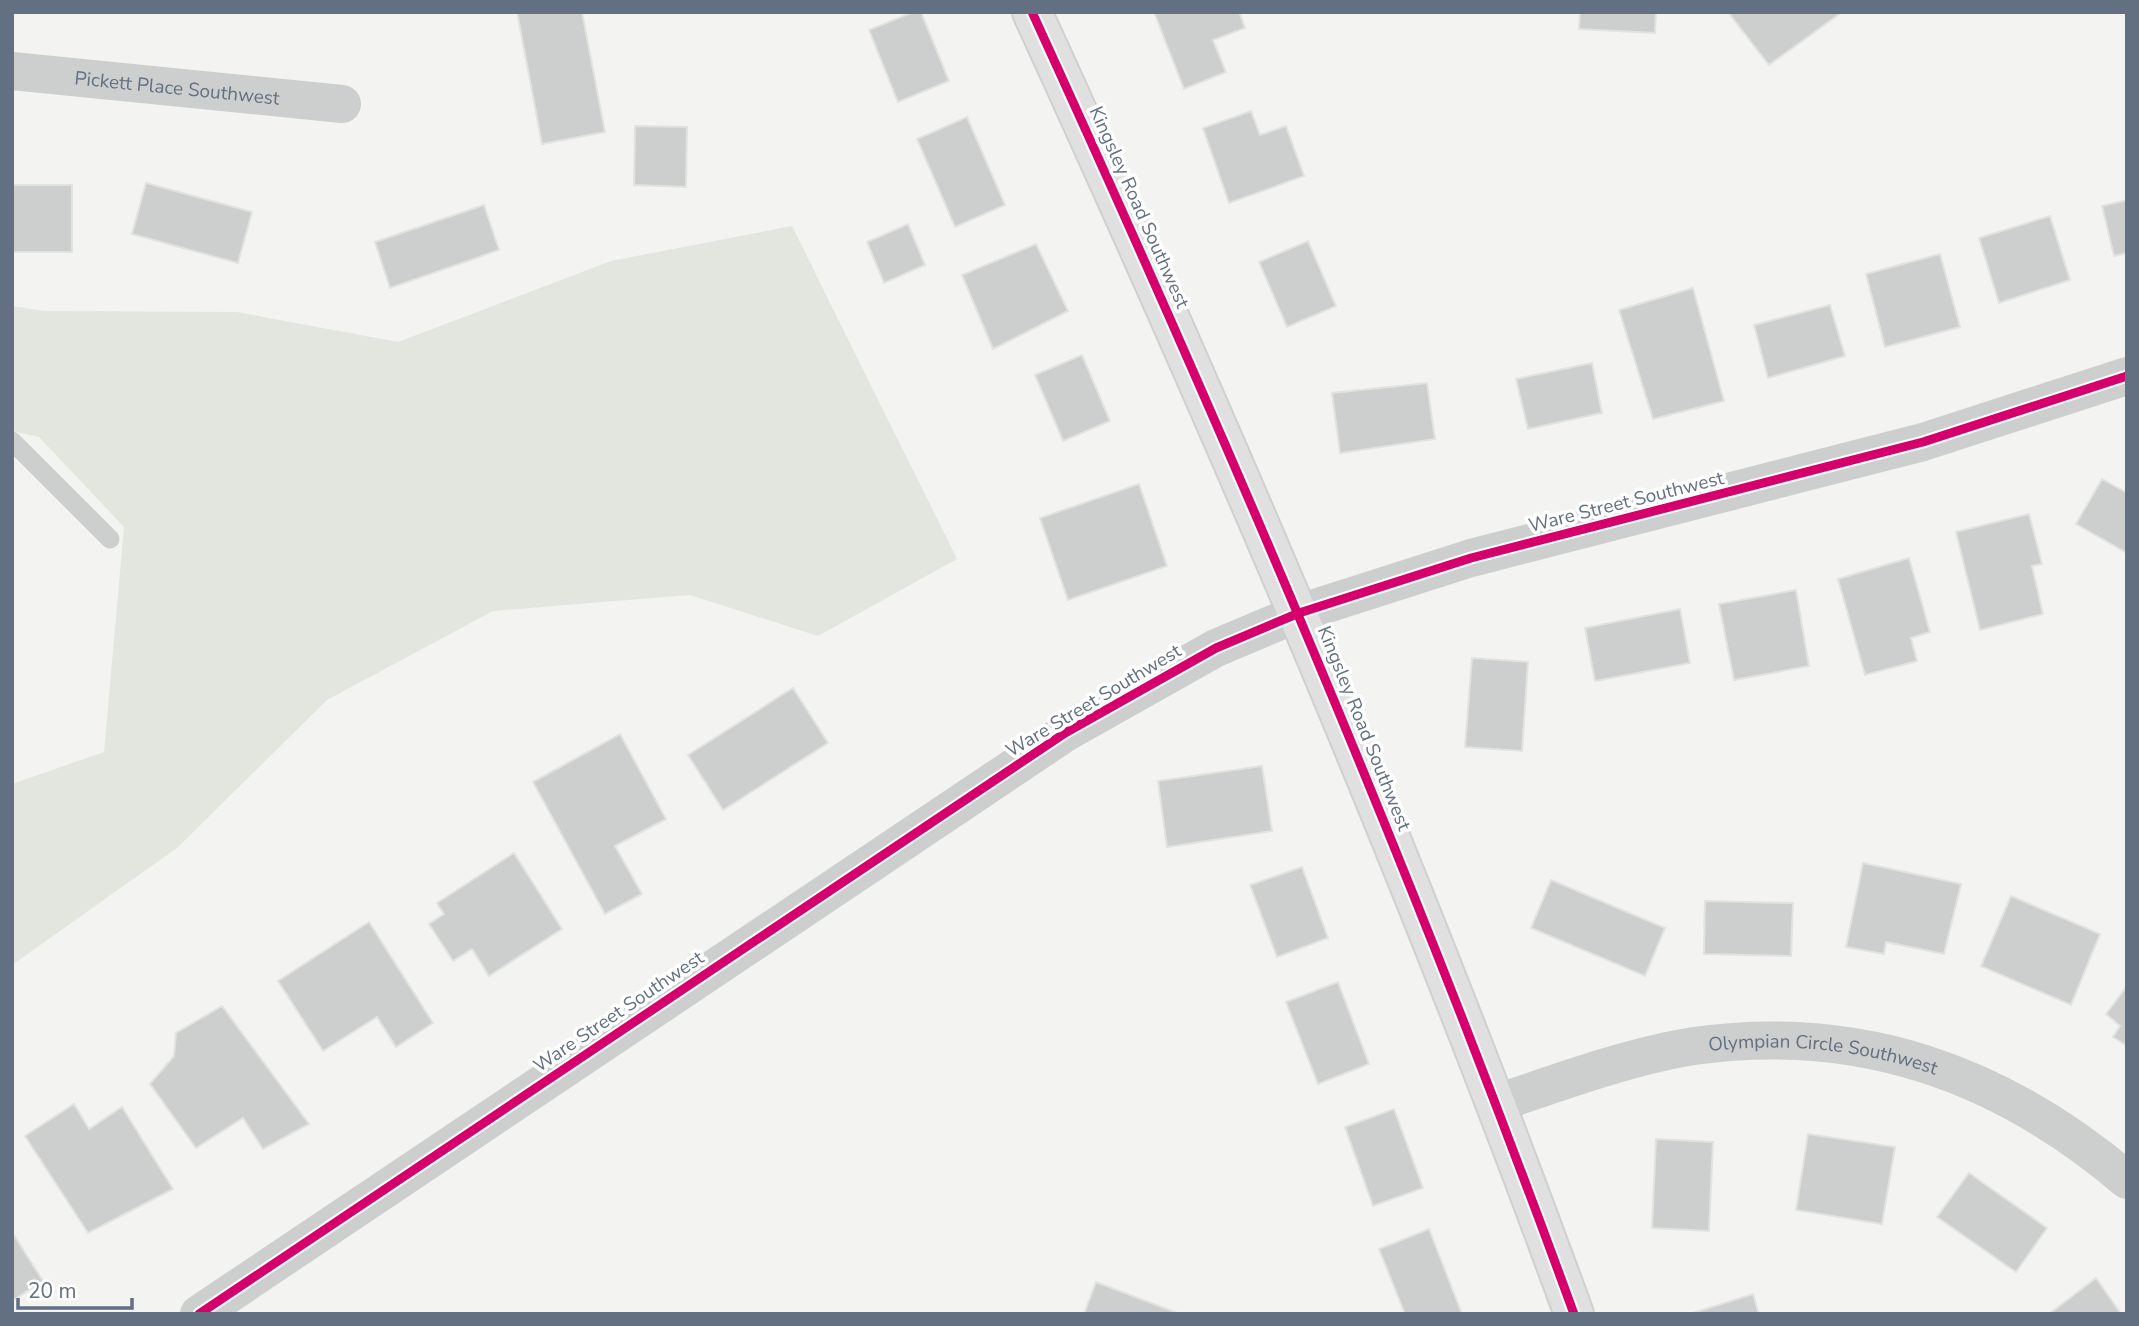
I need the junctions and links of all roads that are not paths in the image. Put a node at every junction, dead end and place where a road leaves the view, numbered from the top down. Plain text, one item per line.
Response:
1 (1032, 12) edge
2 (12, 71) edge
3 (342, 104) dead end
4 (2127, 376) edge
5 (12, 441) edge
6 (110, 539) dead end
7 (1299, 613) junction
8 (1495, 1104) junction
9 (2127, 1180) edge
10 (199, 1314) edge
11 (1574, 1314) edge

1 - 7 street, Kingsley Road Southwest
2 - 3 street, Pickett Place Southwest
4 - 7 street, Ware Street Southwest
5 - 6 lane
7 - 8 street, Kingsley Road Southwest
7 - 10 street, Ware Street Southwest
8 - 9 street, Olympian Circle Southwest
8 - 11 street, Kingsley Road Southwest

